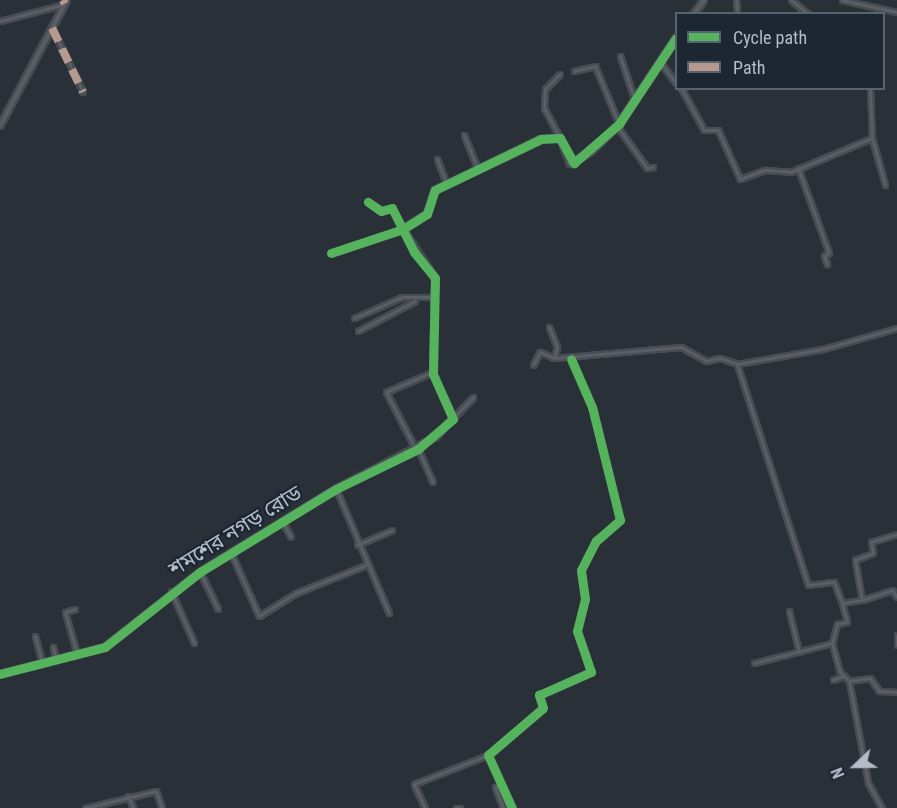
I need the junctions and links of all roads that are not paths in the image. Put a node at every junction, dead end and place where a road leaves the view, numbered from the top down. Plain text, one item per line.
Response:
1 (736, 0) edge
2 (791, 0) edge
3 (842, 0) edge
4 (65, 1) edge
5 (737, 10) dead end
6 (806, 12) edge
7 (897, 12) edge
8 (0, 21) edge
9 (52, 28) junction
10 (675, 40) edge
11 (620, 56) dead end
12 (660, 62) junction
13 (574, 70) dead end
14 (560, 74) dead end
15 (675, 81) edge
16 (682, 90) edge
17 (870, 90) edge
18 (83, 92) dead end
19 (635, 101) junction
20 (618, 125) junction
21 (0, 126) edge
22 (464, 135) dead end
23 (560, 138) junction
24 (872, 138) junction
25 (437, 159) dead end
26 (653, 167) dead end
27 (477, 168) junction
28 (798, 168) junction
29 (446, 183) junction
30 (885, 185) dead end
31 (368, 202) dead end
32 (403, 229) junction
33 (331, 253) dead end
34 (827, 264) dead end
35 (433, 297) junction
36 (415, 301) junction
37 (354, 318) dead end
38 (549, 327) dead end
39 (897, 328) edge
40 (358, 331) dead end
41 (554, 358) junction
42 (571, 359) junction
43 (737, 364) junction
44 (533, 365) dead end
45 (433, 372) junction
46 (473, 397) dead end
47 (453, 419) junction
48 (417, 449) junction
49 (433, 482) dead end
50 (336, 489) junction
51 (282, 521) junction
52 (392, 530) dead end
53 (897, 534) edge
54 (291, 537) dead end
55 (357, 545) junction
56 (231, 553) junction
57 (366, 565) junction
58 (200, 572) junction
59 (171, 591) junction
60 (897, 597) edge
61 (862, 600) junction
62 (842, 603) junction
63 (75, 609) dead end
64 (218, 609) dead end
65 (789, 611) dead end
66 (389, 613) dead end
67 (897, 635) edge
68 (35, 636) dead end
69 (194, 643) dead end
70 (832, 643) junction
71 (897, 645) edge
72 (53, 647) dead end
73 (800, 652) junction
74 (76, 654) junction
75 (56, 660) junction
76 (42, 663) junction
77 (754, 663) dead end
78 (0, 674) edge
79 (843, 676) junction
80 (833, 680) dead end
81 (849, 681) junction
82 (897, 692) edge
83 (488, 755) junction
84 (502, 785) junction
85 (128, 796) junction
86 (100, 806) edge
87 (85, 808) edge
88 (133, 808) edge
89 (162, 808) edge
90 (425, 808) edge
91 (503, 808) edge
92 (512, 808) edge
93 (882, 808) edge

1 - 5 street
2 - 6 street
3 - 7 street
4 - 8 street
4 - 9 street
9 - 18 street
9 - 21 street
10 - 12 street
11 - 19 street
12 - 15 street
12 - 19 street
13 - 20 street
14 - 23 street
16 - 28 street
17 - 24 street
19 - 20 street
20 - 23 street
20 - 26 street
22 - 27 street
23 - 27 street
24 - 28 street
24 - 30 street
25 - 29 street
27 - 29 street
28 - 34 street
29 - 32 street
31 - 32 street
32 - 33 street
32 - 35 street
35 - 36 street
35 - 45 street
36 - 37 street
36 - 40 street
38 - 41 street
39 - 43 street
41 - 42 street
41 - 44 street
42 - 43 street
42 - 83 street
43 - 62 street
45 - 47 street
45 - 48 street
46 - 47 street
47 - 48 street, শমশের নগড় রোড
48 - 49 street
48 - 50 street, শমশের নগড় রোড
50 - 51 street, শমশের নগড় রোড
50 - 55 street
51 - 54 street
51 - 56 street, শমশের নগড় রোড
52 - 55 street
53 - 61 street
55 - 57 street
56 - 57 street
56 - 58 street, শমশের নগড় রোড
57 - 66 street
58 - 59 street, শমশের নগড় রোড
58 - 64 street
59 - 69 street
59 - 74 street, শমশের নগড় রোড
60 - 61 street
61 - 62 street
62 - 70 street
63 - 74 street
65 - 73 street
67 - 71 street
68 - 76 street
70 - 73 street
70 - 79 street
72 - 75 street
73 - 77 street
74 - 75 street, শমশের নগড় রোড
75 - 76 street, শমশের নগড় রোড
76 - 78 street, শমশের নগড় রোড
79 - 80 street
79 - 81 street
81 - 82 street
81 - 93 street
83 - 84 street
83 - 90 street
84 - 91 street
84 - 92 street
85 - 86 street
85 - 88 street
85 - 89 street
86 - 87 street

